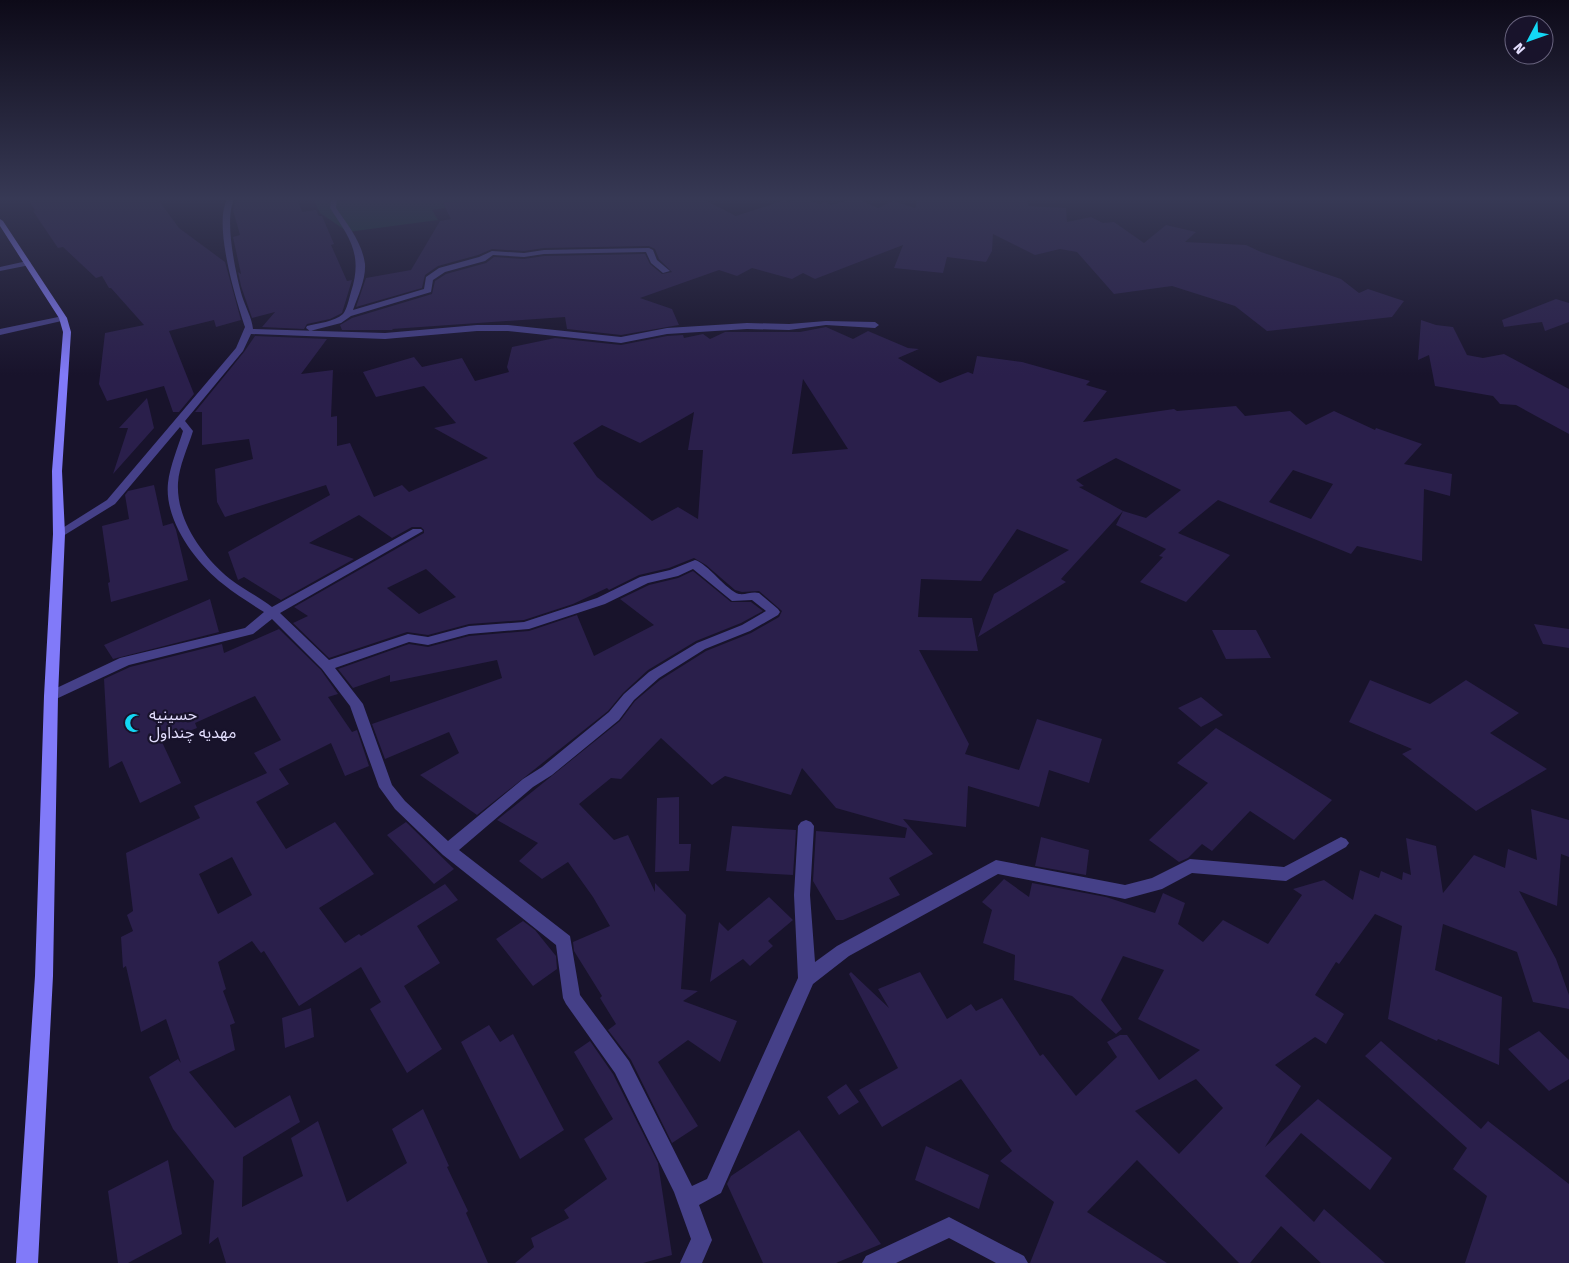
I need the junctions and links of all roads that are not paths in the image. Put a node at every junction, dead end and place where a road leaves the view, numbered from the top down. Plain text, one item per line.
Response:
1 (23, 257) edge
2 (230, 257) edge
3 (359, 257) edge
4 (485, 257) edge
5 (652, 257) edge
6 (27, 263) junction
7 (0, 269) edge
8 (666, 271) dead end
9 (348, 314) junction
10 (63, 318) junction
11 (875, 324) dead end
12 (248, 331) junction
13 (0, 332) edge
14 (307, 332) junction
15 (180, 421) junction
16 (417, 531) dead end
17 (59, 534) junction
18 (272, 612) junction
19 (327, 666) junction
20 (51, 696) junction
21 (806, 826) dead end
22 (1341, 842) dead end
23 (448, 850) junction
24 (807, 978) junction
25 (687, 1200) junction
26 (27, 1263) edge
27 (691, 1263) edge
28 (873, 1263) edge
29 (1016, 1263) edge

1 - 6 main road
2 - 12 street
3 - 9 street
4 - 9 street
5 - 8 street
6 - 7 street
6 - 10 main road
9 - 14 street
10 - 13 street
10 - 17 main road
11 - 14 street
12 - 14 street
12 - 15 street
15 - 17 street
15 - 18 street
16 - 18 street
17 - 20 main road
18 - 19 street
18 - 20 street
19 - 23 street
19 - 23 street
20 - 26 main road
21 - 24 street
22 - 24 street
23 - 25 street
24 - 25 street
25 - 27 street
28 - 29 street

